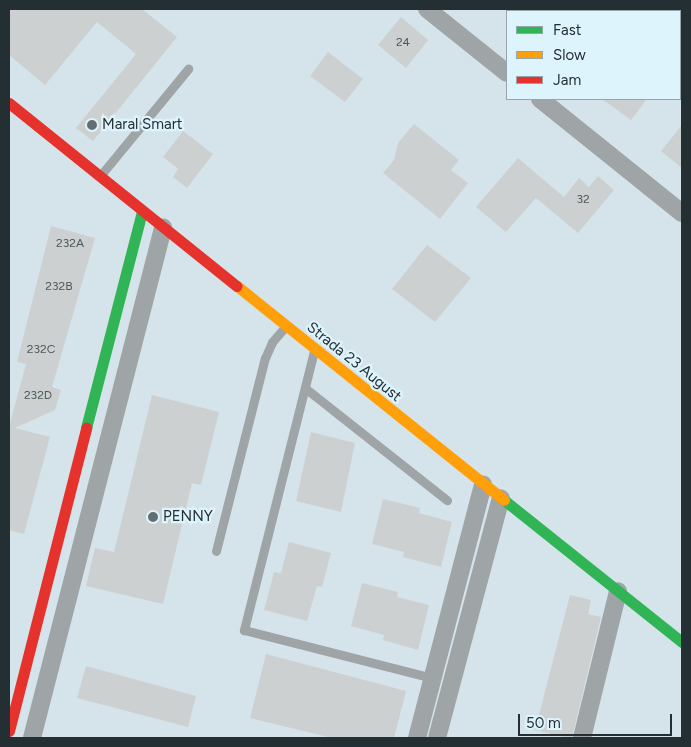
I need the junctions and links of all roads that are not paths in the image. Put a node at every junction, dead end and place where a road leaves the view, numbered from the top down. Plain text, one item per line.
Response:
1 (427, 9) edge
2 (188, 69) dead end
3 (506, 72) edge
4 (541, 100) edge
5 (9, 104) edge
6 (99, 176) junction
7 (142, 210) junction
8 (682, 213) edge
9 (164, 228) junction
10 (286, 326) junction
11 (315, 349) junction
12 (305, 388) junction
13 (483, 484) junction
14 (501, 498) junction
15 (447, 500) dead end
16 (216, 551) dead end
17 (618, 591) junction
18 (682, 642) edge
19 (433, 678) junction
20 (9, 731) edge
21 (32, 738) edge
22 (417, 738) edge
23 (438, 738) edge
24 (582, 738) edge

1 - 3 street
2 - 6 lane
4 - 8 street
5 - 6 main road, Strada 23 August
6 - 7 main road, Strada 23 August
7 - 9 main road, Strada 23 August
7 - 20 main road
9 - 10 main road, Strada 23 August
9 - 21 street
10 - 11 main road, Strada 23 August
10 - 16 lane
11 - 12 lane
11 - 13 main road, Strada 23 August
12 - 15 lane
12 - 19 lane
13 - 14 main road, Strada 23 August
13 - 19 street
14 - 17 main road, Strada 23 August
14 - 23 street
17 - 18 main road, Strada 23 August
17 - 24 street
19 - 22 street

